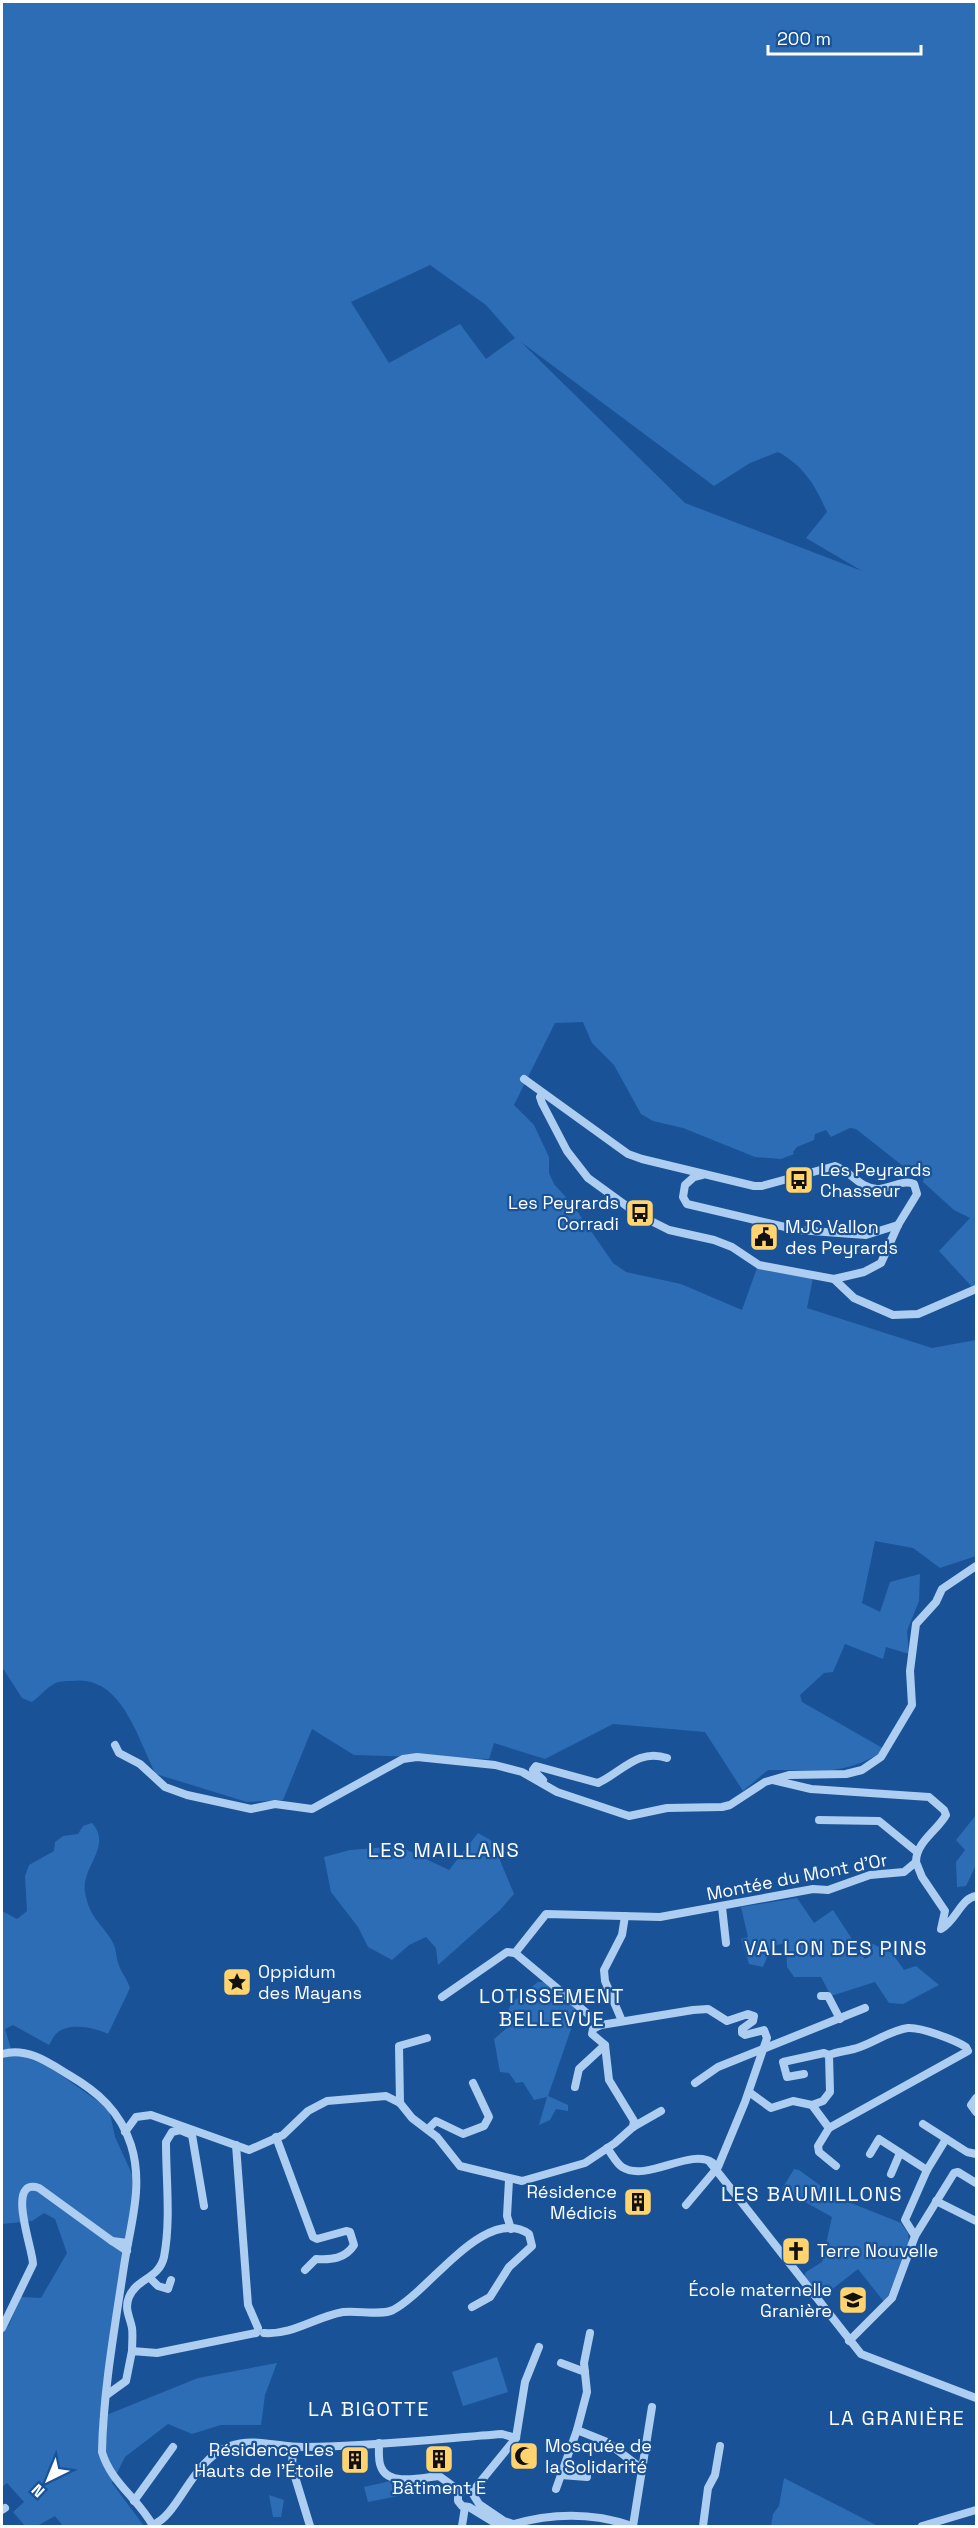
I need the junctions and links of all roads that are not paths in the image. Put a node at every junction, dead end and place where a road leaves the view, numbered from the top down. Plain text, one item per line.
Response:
1 (524, 1078) dead end
2 (543, 1093) junction
3 (705, 1174) junction
4 (898, 1225) junction
5 (834, 1279) junction
6 (976, 1289) edge
7 (976, 1566) edge
8 (115, 1745) dead end
9 (667, 1758) dead end
10 (772, 1780) junction
11 (564, 1794) junction
12 (819, 1820) dead end
13 (917, 1852) junction
14 (916, 1862) junction
15 (976, 1896) edge
16 (722, 1907) junction
17 (625, 1916) junction
18 (726, 1943) dead end
19 (515, 1953) junction
20 (821, 1996) dead end
21 (442, 1997) dead end
22 (866, 2008) dead end
23 (840, 2019) junction
24 (622, 2021) junction
25 (601, 2025) junction
26 (427, 2038) dead end
27 (605, 2045) junction
28 (764, 2048) junction
29 (2, 2054) edge
30 (829, 2055) junction
31 (804, 2074) dead end
32 (473, 2083) dead end
33 (695, 2083) dead end
34 (575, 2087) dead end
35 (749, 2092) junction
36 (976, 2098) edge
37 (757, 2100) junction
38 (745, 2102) junction
39 (400, 2103) junction
40 (812, 2105) junction
41 (661, 2111) dead end
42 (976, 2112) edge
43 (923, 2124) dead end
44 (633, 2127) junction
45 (174, 2128) junction
46 (829, 2128) junction
47 (428, 2130) junction
48 (125, 2132) junction
49 (276, 2137) junction
50 (946, 2139) junction
51 (976, 2144) edge
52 (236, 2145) junction
53 (608, 2148) junction
54 (900, 2152) junction
55 (967, 2152) junction
56 (870, 2154) dead end
57 (976, 2154) edge
58 (836, 2166) dead end
59 (717, 2169) junction
60 (927, 2169) junction
61 (891, 2174) dead end
62 (509, 2180) junction
63 (976, 2183) edge
64 (936, 2201) junction
65 (686, 2205) dead end
66 (204, 2206) dead end
67 (976, 2222) edge
68 (512, 2229) junction
69 (915, 2236) junction
70 (128, 2247) junction
71 (305, 2270) dead end
72 (150, 2278) junction
73 (171, 2280) dead end
74 (472, 2307) dead end
75 (2, 2328) edge
76 (259, 2332) junction
77 (590, 2333) dead end
78 (849, 2341) junction
79 (539, 2347) dead end
80 (132, 2351) junction
81 (561, 2364) dead end
82 (585, 2372) junction
83 (108, 2394) junction
84 (976, 2398) edge
85 (652, 2407) dead end
86 (577, 2430) junction
87 (516, 2438) junction
88 (379, 2443) junction
89 (720, 2446) dead end
90 (173, 2447) dead end
91 (293, 2447) junction
92 (642, 2469) junction
93 (561, 2475) junction
94 (587, 2477) dead end
95 (556, 2489) dead end
96 (460, 2492) junction
97 (474, 2496) junction
98 (135, 2500) junction
99 (467, 2507) junction
100 (976, 2511) edge
101 (155, 2525) edge
102 (310, 2526) edge
103 (462, 2526) edge
104 (500, 2526) edge
105 (510, 2526) edge
106 (633, 2526) edge
107 (703, 2526) edge
108 (922, 2526) edge
109 (935, 2526) edge

1 - 2 street
2 - 3 street
2 - 5 street
3 - 4 street
3 - 4 street
4 - 5 street
5 - 6 street
7 - 10 street
8 - 11 street
9 - 11 street
10 - 11 street
10 - 13 street
12 - 13 street
13 - 14 street
14 - 15 street
14 - 16 street, Montée du Mont d'Or
16 - 17 street, Montée du Mont d'Or
16 - 18 street
17 - 19 street, Montée du Mont d'Or
17 - 24 street
19 - 21 street
19 - 25 street
20 - 23 street
22 - 23 street
23 - 28 street
24 - 25 street
24 - 28 street
25 - 27 street
26 - 39 street
27 - 34 street
27 - 44 street
28 - 33 street
28 - 35 street
29 - 48 street
30 - 31 street
30 - 40 street
30 - 46 street
32 - 47 street
35 - 37 street
35 - 38 street
36 - 42 street
37 - 38 street
37 - 40 street
38 - 59 street
39 - 47 street
39 - 49 street
40 - 46 street
41 - 44 street
43 - 50 street
44 - 53 street
45 - 48 street
45 - 52 street
45 - 66 street
45 - 72 street
46 - 58 street
47 - 62 street
48 - 70 street
49 - 52 street
49 - 71 street
50 - 55 street
50 - 60 street
51 - 55 street
52 - 76 street
53 - 59 street
53 - 62 street
54 - 56 street
54 - 60 street
54 - 61 street
55 - 57 street
59 - 65 street
59 - 78 street
60 - 69 street
62 - 68 street
63 - 64 street
64 - 67 street
64 - 69 street
68 - 74 street
68 - 76 street
69 - 78 street
70 - 75 street
70 - 83 street
72 - 73 street
72 - 80 street
76 - 80 street
77 - 82 street
78 - 84 street
79 - 87 street
80 - 83 street
81 - 82 street
82 - 86 street
83 - 98 street
85 - 92 street
86 - 92 street
86 - 93 street
87 - 88 street
87 - 97 street
88 - 91 street
88 - 96 street
89 - 107 street
90 - 98 street
91 - 101 street
91 - 102 street
92 - 106 street
93 - 94 street
93 - 95 street
96 - 97 street
96 - 99 street
97 - 99 street
97 - 105 street
98 - 101 street
99 - 103 street
99 - 104 street
100 - 108 street
100 - 109 street
105 - 106 street

